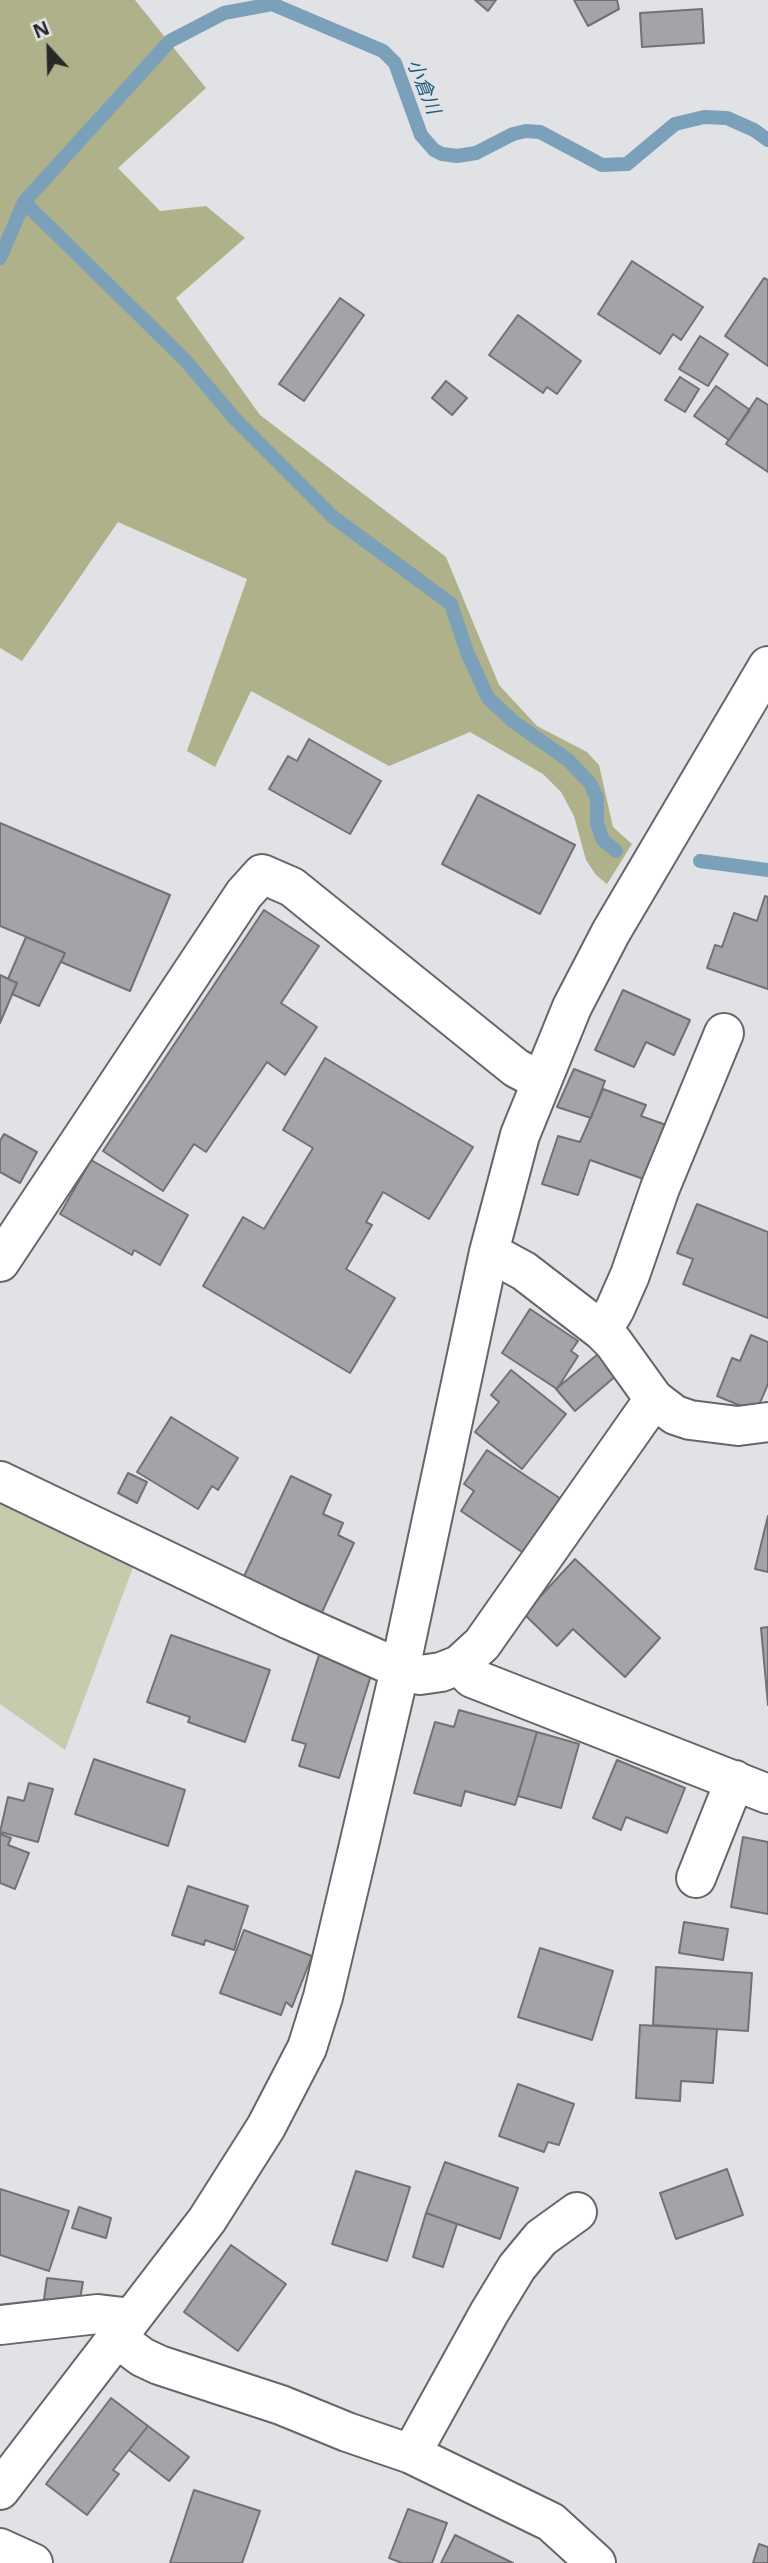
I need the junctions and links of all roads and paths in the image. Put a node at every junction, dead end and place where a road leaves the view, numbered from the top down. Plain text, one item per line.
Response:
1 (762, 691) edge
2 (724, 1033) dead end
3 (541, 1081) junction
4 (489, 1252) junction
5 (0, 1262) edge
6 (602, 1331) junction
7 (654, 1399) junction
8 (768, 1422) edge
9 (0, 1481) edge
10 (459, 1665) junction
11 (400, 1669) junction
12 (752, 1787) edge
13 (696, 1878) dead end
14 (577, 2213) dead end
15 (0, 2325) edge
16 (125, 2329) junction
17 (411, 2454) junction
18 (0, 2490) edge
19 (0, 2548) edge
20 (33, 2563) edge
21 (596, 2563) edge

1 - 3 street
2 - 6 street
3 - 4 street
3 - 5 street
4 - 6 street
4 - 11 street
6 - 7 street
7 - 8 street
7 - 10 street
9 - 11 street
10 - 11 street
10 - 12 street
11 - 16 street
12 - 13 street
14 - 17 street
15 - 16 street
16 - 17 street
16 - 18 street
17 - 21 street
19 - 20 street

